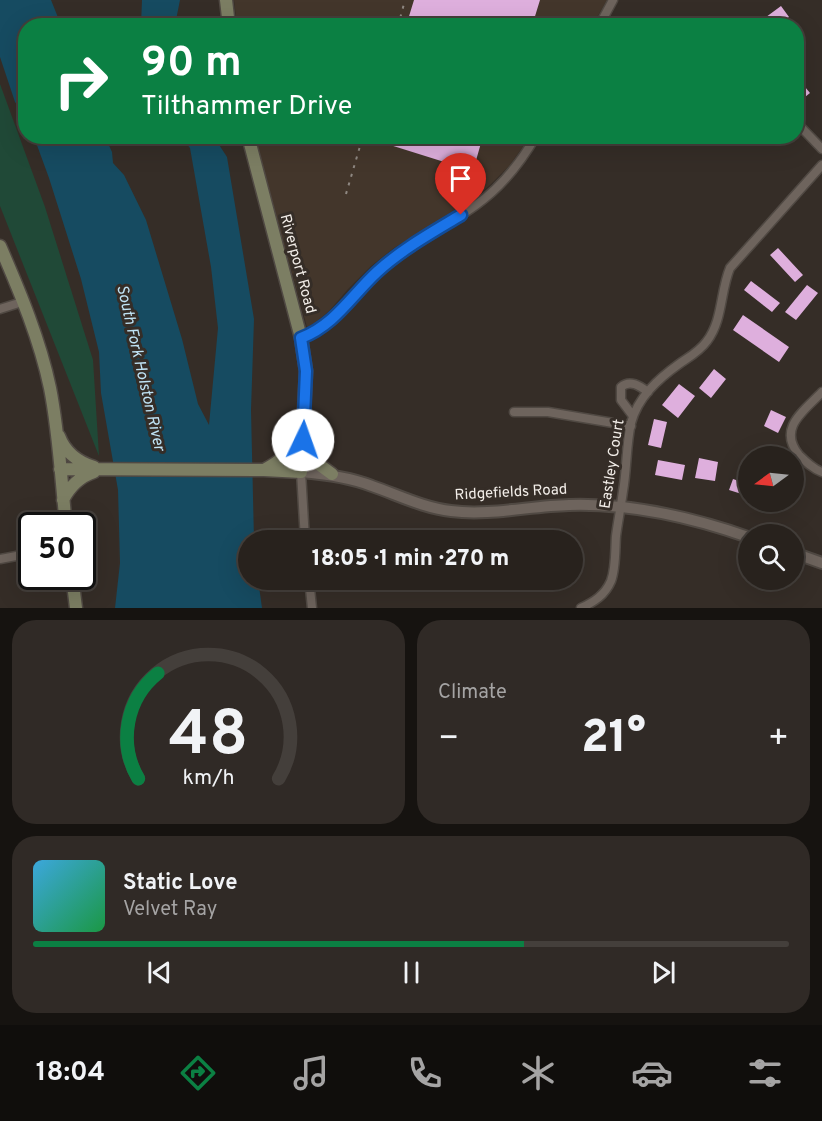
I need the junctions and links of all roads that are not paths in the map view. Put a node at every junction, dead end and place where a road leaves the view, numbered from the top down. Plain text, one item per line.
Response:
1 (226, 0) edge
2 (613, 0) edge
3 (228, 18) edge
4 (603, 18) edge
5 (804, 130) edge
6 (251, 144) edge
7 (531, 144) edge
8 (822, 149) edge
9 (822, 165) edge
10 (0, 246) edge
11 (22, 302) junction
12 (0, 309) edge
13 (301, 338) junction
14 (648, 392) junction
15 (822, 392) edge
16 (514, 412) dead end
17 (633, 416) junction
18 (304, 424) junction
19 (631, 426) junction
20 (56, 429) junction
21 (60, 469) junction
22 (94, 469) junction
23 (264, 470) junction
24 (301, 472) junction
25 (822, 472) edge
26 (332, 474) junction
27 (63, 500) junction
28 (619, 506) junction
29 (64, 512) edge
30 (304, 530) edge
31 (738, 534) edge
32 (18, 556) edge
33 (804, 557) edge
34 (0, 559) edge
35 (822, 563) edge
36 (74, 590) edge
37 (310, 590) edge
38 (76, 608) edge
39 (312, 608) edge
40 (581, 608) edge

1 - 3 main road
2 - 4 street
5 - 8 street
6 - 13 main road, Riverport Road
7 - 13 street
9 - 14 street, Eastley Court
10 - 11 main road
11 - 12 street
11 - 20 main road
13 - 18 main road, Riverport Road
14 - 17 street, Eastley Court
14 - 17 street
15 - 25 street
16 - 19 street
17 - 19 street, Eastley Court
18 - 23 main road
18 - 24 main road, Riverport Road
18 - 26 main road
19 - 28 street, Eastley Court
20 - 21 main road
20 - 22 main road
21 - 22 main road, Ridgefields Road
21 - 27 main road
22 - 23 main road, Ridgefields Road
22 - 27 main road
23 - 24 main road, Ridgefields Road
24 - 26 street, Ridgefields Road
24 - 30 street
26 - 28 street, Ridgefields Road
27 - 29 main road
28 - 31 street, Ridgefields Road
28 - 40 street, Eastley Court
32 - 34 street
33 - 35 street
36 - 38 main road
37 - 39 street

